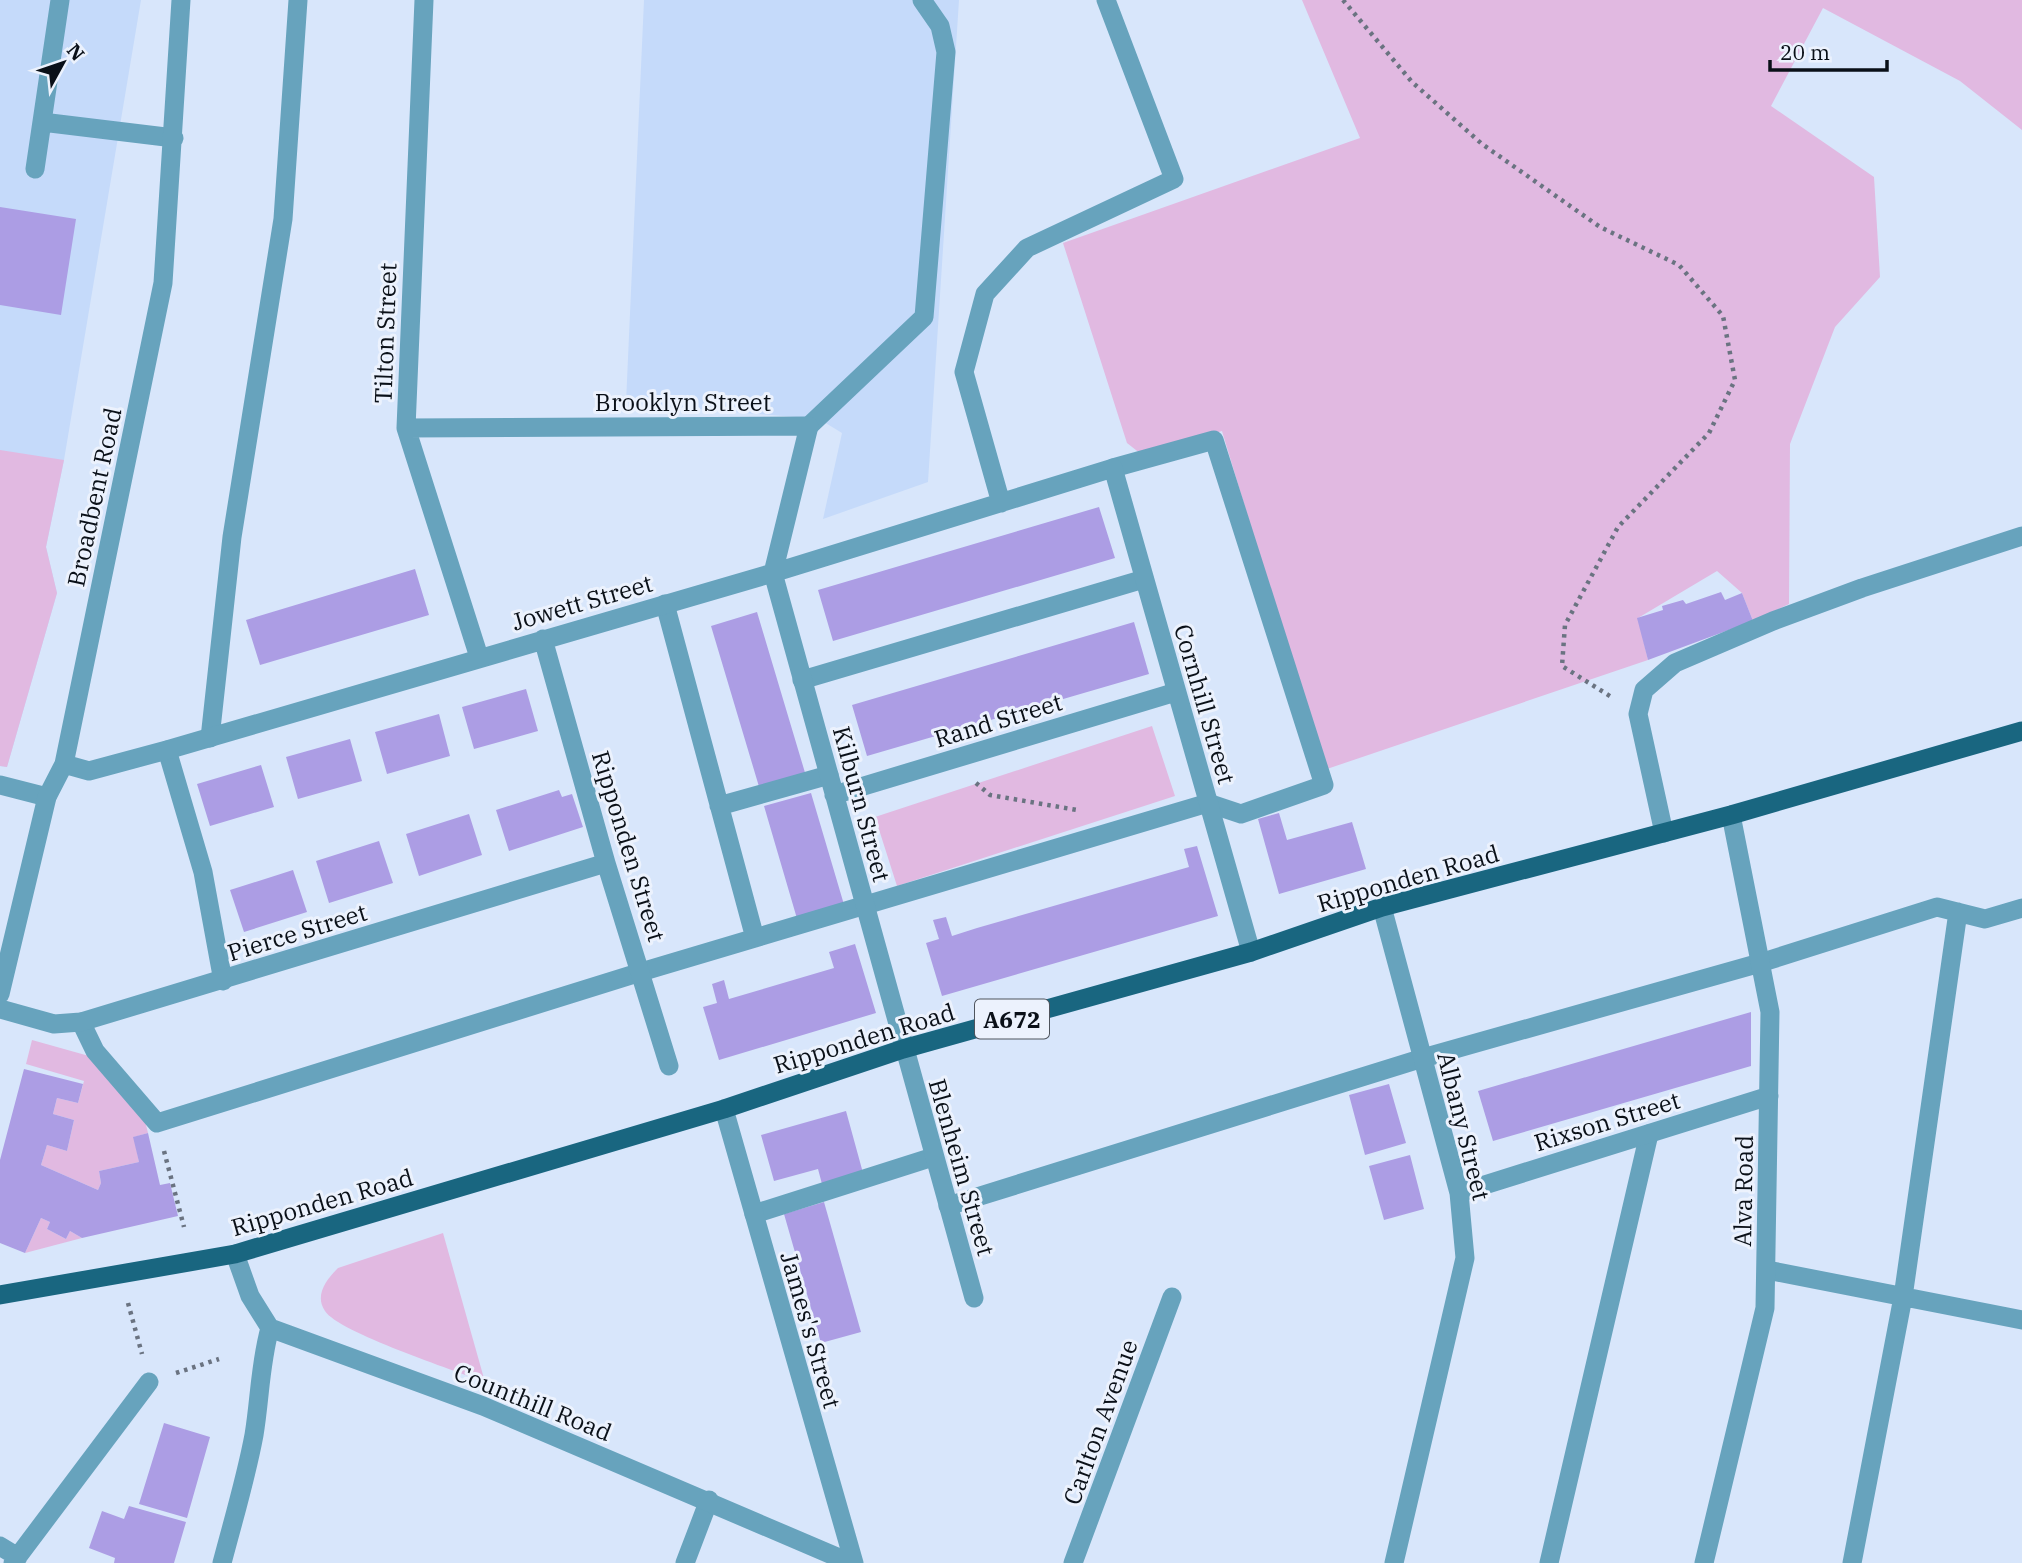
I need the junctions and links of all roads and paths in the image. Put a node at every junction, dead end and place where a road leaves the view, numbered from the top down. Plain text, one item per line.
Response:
1 (60, 0) edge
2 (181, 0) edge
3 (298, 0) edge
4 (424, 0) edge
5 (922, 0) edge
6 (1105, 0) edge
7 (1343, 0) edge
8 (42, 122) junction
9 (174, 138) junction
10 (35, 169) dead end
11 (809, 426) junction
12 (405, 428) junction
13 (1113, 468) junction
14 (1002, 503) junction
15 (2022, 536) edge
16 (773, 573) junction
17 (1144, 579) junction
18 (665, 604) junction
19 (543, 639) junction
20 (479, 656) junction
21 (802, 680) junction
22 (1176, 692) junction
23 (1638, 714) junction
24 (2022, 731) edge
25 (210, 737) junction
26 (167, 750) junction
27 (950, 761) junction
28 (64, 764) junction
29 (828, 775) junction
30 (0, 785) edge
31 (834, 795) junction
32 (47, 797) junction
33 (1208, 803) junction
34 (719, 806) junction
35 (1079, 811) dead end
36 (1731, 816) junction
37 (1664, 833) junction
38 (606, 863) junction
39 (864, 905) junction
40 (1382, 907) junction
41 (2022, 908) edge
42 (1958, 912) junction
43 (6, 938) edge
44 (755, 938) junction
45 (1251, 952) junction
46 (1760, 962) junction
47 (641, 972) junction
48 (223, 981) junction
49 (0, 994) edge
50 (0, 1009) edge
51 (82, 1023) junction
52 (903, 1049) junction
53 (1423, 1058) junction
54 (670, 1066) dead end
55 (1769, 1096) junction
56 (724, 1109) junction
57 (157, 1123) junction
58 (1649, 1134) junction
59 (933, 1157) junction
60 (1460, 1193) junction
61 (947, 1206) junction
62 (754, 1214) junction
63 (184, 1227) dead end
64 (235, 1254) junction
65 (1767, 1270) junction
66 (0, 1295) edge
67 (1172, 1297) dead end
68 (1903, 1297) junction
69 (974, 1298) dead end
70 (2022, 1320) edge
71 (270, 1328) junction
72 (149, 1382) dead end
73 (709, 1500) junction
74 (0, 1546) edge
75 (16, 1560) edge
76 (222, 1563) edge
77 (685, 1563) edge
78 (852, 1563) edge
79 (1073, 1563) edge
80 (1394, 1563) edge
81 (1549, 1563) edge
82 (1704, 1563) edge
83 (1852, 1563) edge

1 - 8 street
2 - 9 street, Broadbent Road
3 - 25 street
4 - 12 street, Tilton Street
5 - 11 street
6 - 14 street
7 - 23 path
8 - 9 street
8 - 10 street
9 - 28 street, Broadbent Road
11 - 12 street, Brooklyn Street
11 - 16 street
12 - 20 street, Tilton Street
13 - 14 street, Jowett Street
13 - 17 street, Cornhill Street
13 - 33 street, Jowett Street
14 - 16 street, Jowett Street
15 - 23 street
16 - 18 street, Jowett Street
16 - 21 street, Kilburn Street
17 - 21 street
17 - 22 street, Cornhill Street
18 - 19 street, Jowett Street
18 - 34 street
19 - 20 street, Jowett Street
19 - 38 street, Ripponden Street
20 - 25 street, Jowett Street
21 - 29 street, Kilburn Street
22 - 27 street, Rand Street
22 - 33 street, Cornhill Street
23 - 37 street
24 - 36 main road, Ripponden Road / A672
25 - 26 street, Jowett Street
26 - 28 street, Jowett Street
26 - 48 street
27 - 31 street, Rand Street
27 - 35 path
28 - 32 street, Broadbent Road
29 - 31 street, Kilburn Street
29 - 34 street
30 - 32 street
31 - 39 street, Kilburn Street
32 - 43 street, Broadbent Road
33 - 39 street
33 - 45 street, Cornhill Street
34 - 44 street
36 - 37 main road, Ripponden Road / A672
36 - 46 street, Alva Road
37 - 40 main road, Ripponden Road / A672
38 - 47 street, Ripponden Street
38 - 48 street, Pierce Street
39 - 44 street
39 - 52 street, Kilburn Street
40 - 45 main road, Ripponden Road / A672
40 - 53 street, Albany Street
41 - 42 street
42 - 46 street
42 - 68 street
43 - 49 street, Broadbent Road
44 - 47 street
45 - 52 main road, Ripponden Road / A672
46 - 53 street
46 - 55 street, Alva Road
47 - 54 street, Ripponden Street
47 - 57 street
48 - 51 street, Pierce Street
50 - 51 street, Pierce Street
51 - 57 street
52 - 56 main road, Ripponden Road / A672
52 - 59 street, Blenheim Street
53 - 60 street, Albany Street
53 - 61 street
55 - 58 street, Rixson Street
55 - 65 street, Alva Road
56 - 62 street, James's Street
56 - 64 main road, Ripponden Road / A672
57 - 63 path
58 - 60 street, Rixson Street
58 - 81 street
59 - 61 street, Blenheim Street
59 - 62 street
60 - 80 street, Albany Street
61 - 69 street, Blenheim Street
62 - 78 street, James's Street
64 - 66 main road, Ripponden Road / A672
64 - 71 street
65 - 68 street
65 - 82 street, Alva Road
67 - 79 street, Carlton Avenue
68 - 70 street
68 - 83 street
71 - 73 street, Counthill Road
71 - 76 street
72 - 75 street
73 - 77 street
73 - 78 street, Counthill Road
74 - 75 street

